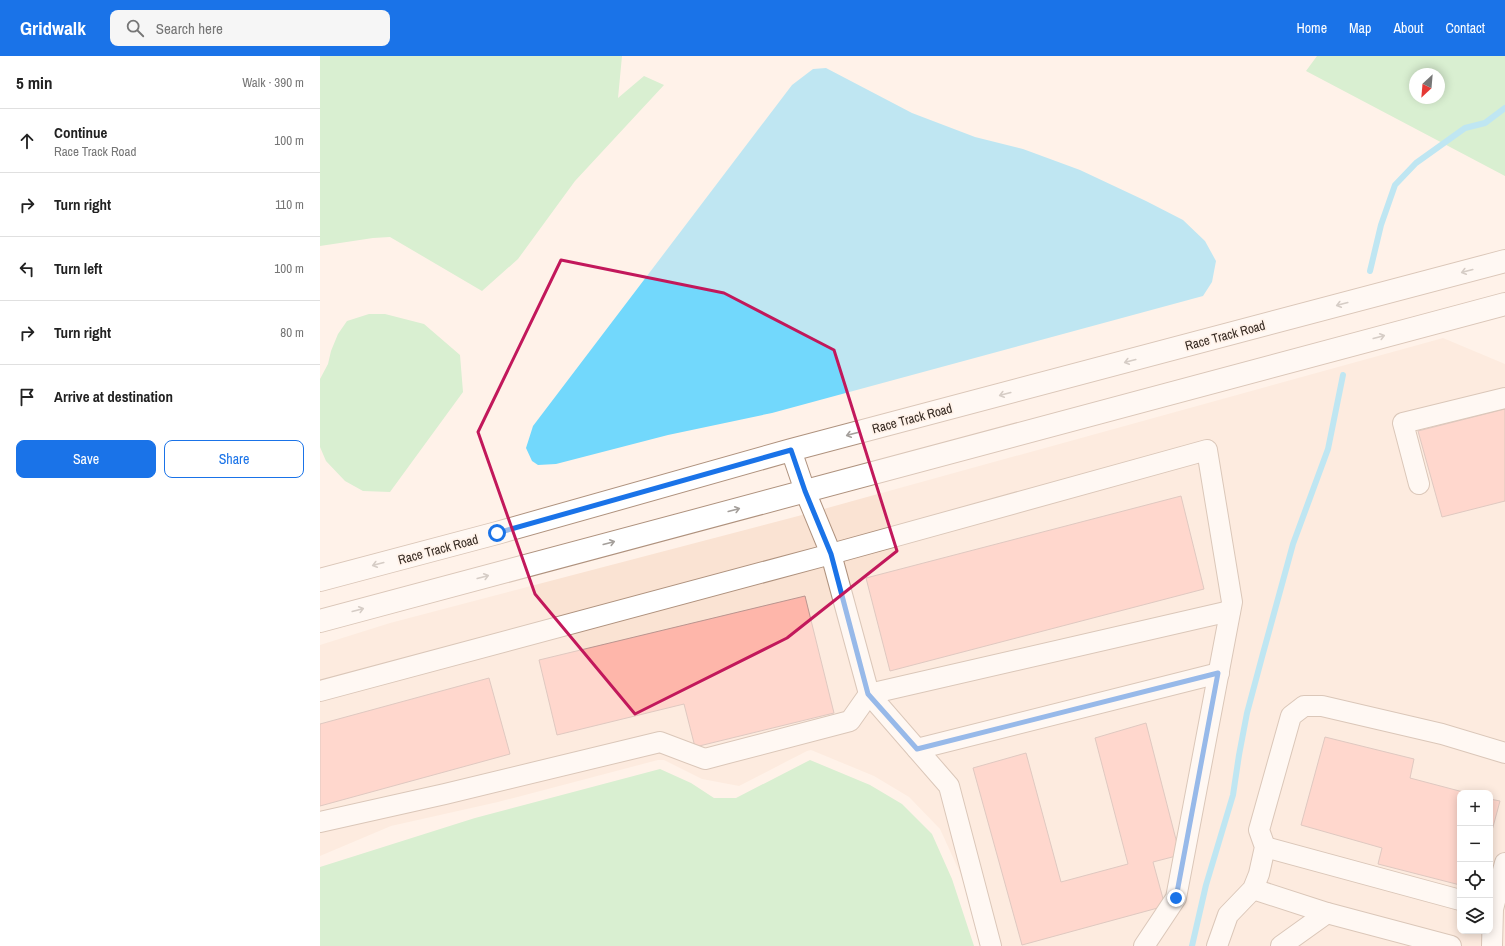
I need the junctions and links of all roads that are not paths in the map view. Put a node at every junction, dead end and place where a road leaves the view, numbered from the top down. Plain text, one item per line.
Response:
1 (1505, 261) edge
2 (1505, 304) edge
3 (1505, 398) edge
4 (791, 450) junction
5 (1419, 484) dead end
6 (805, 491) junction
7 (831, 554) junction
8 (320, 580) edge
9 (1230, 611) junction
10 (320, 621) edge
11 (1218, 673) junction
12 (320, 691) edge
13 (868, 694) junction
14 (917, 749) junction
15 (1505, 753) edge
16 (320, 822) edge
17 (1265, 847) junction
18 (1505, 863) edge
19 (1253, 889) junction
20 (1457, 899) edge
21 (1493, 902) edge
22 (1327, 913) junction
23 (1492, 934) edge
24 (991, 946) edge
25 (1144, 946) edge
26 (1217, 946) edge
27 (1281, 946) edge
28 (1451, 946) edge
29 (1492, 946) edge

1 -> 4 main road, Race Track Road
6 -> 2 main road
3 - 5 lane
4 - 6 lane
4 -> 8 main road, Race Track Road
6 - 7 lane
10 -> 6 main road
7 - 9 lane
7 - 12 lane
7 - 13 lane
9 - 11 lane
9 - 13 lane
11 - 14 lane
11 - 25 lane
13 - 14 lane
13 - 16 lane
14 - 24 lane
15 - 17 lane
17 - 19 lane
17 - 20 lane
18 - 21 lane
19 - 22 lane
19 - 26 lane
22 - 27 lane
22 - 28 lane
23 - 29 lane

